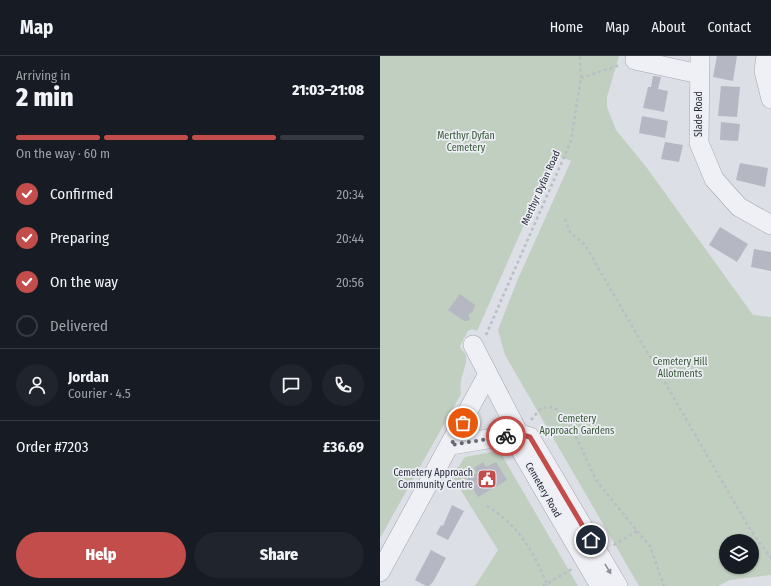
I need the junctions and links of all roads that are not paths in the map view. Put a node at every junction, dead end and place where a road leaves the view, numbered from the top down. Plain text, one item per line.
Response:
1 (766, 56) edge
2 (636, 60) road end
3 (700, 65) edge
4 (771, 100) edge
5 (771, 225) edge
6 (473, 345) dead end
7 (488, 374) junction
8 (519, 434) junction
9 (451, 445) junction
10 (380, 572) edge
11 (600, 586) edge
12 (618, 586) edge

1 - 4 street
2 - 3 street
3 - 5 street, Slade Road
6 - 7 street, Cemetery Road
7 - 8 street, Cemetery Road
7 - 9 street
8 - 9 street
8 - 11 street, Cemetery Road
8 -> 12 street, Cemetery Road
9 - 10 street

